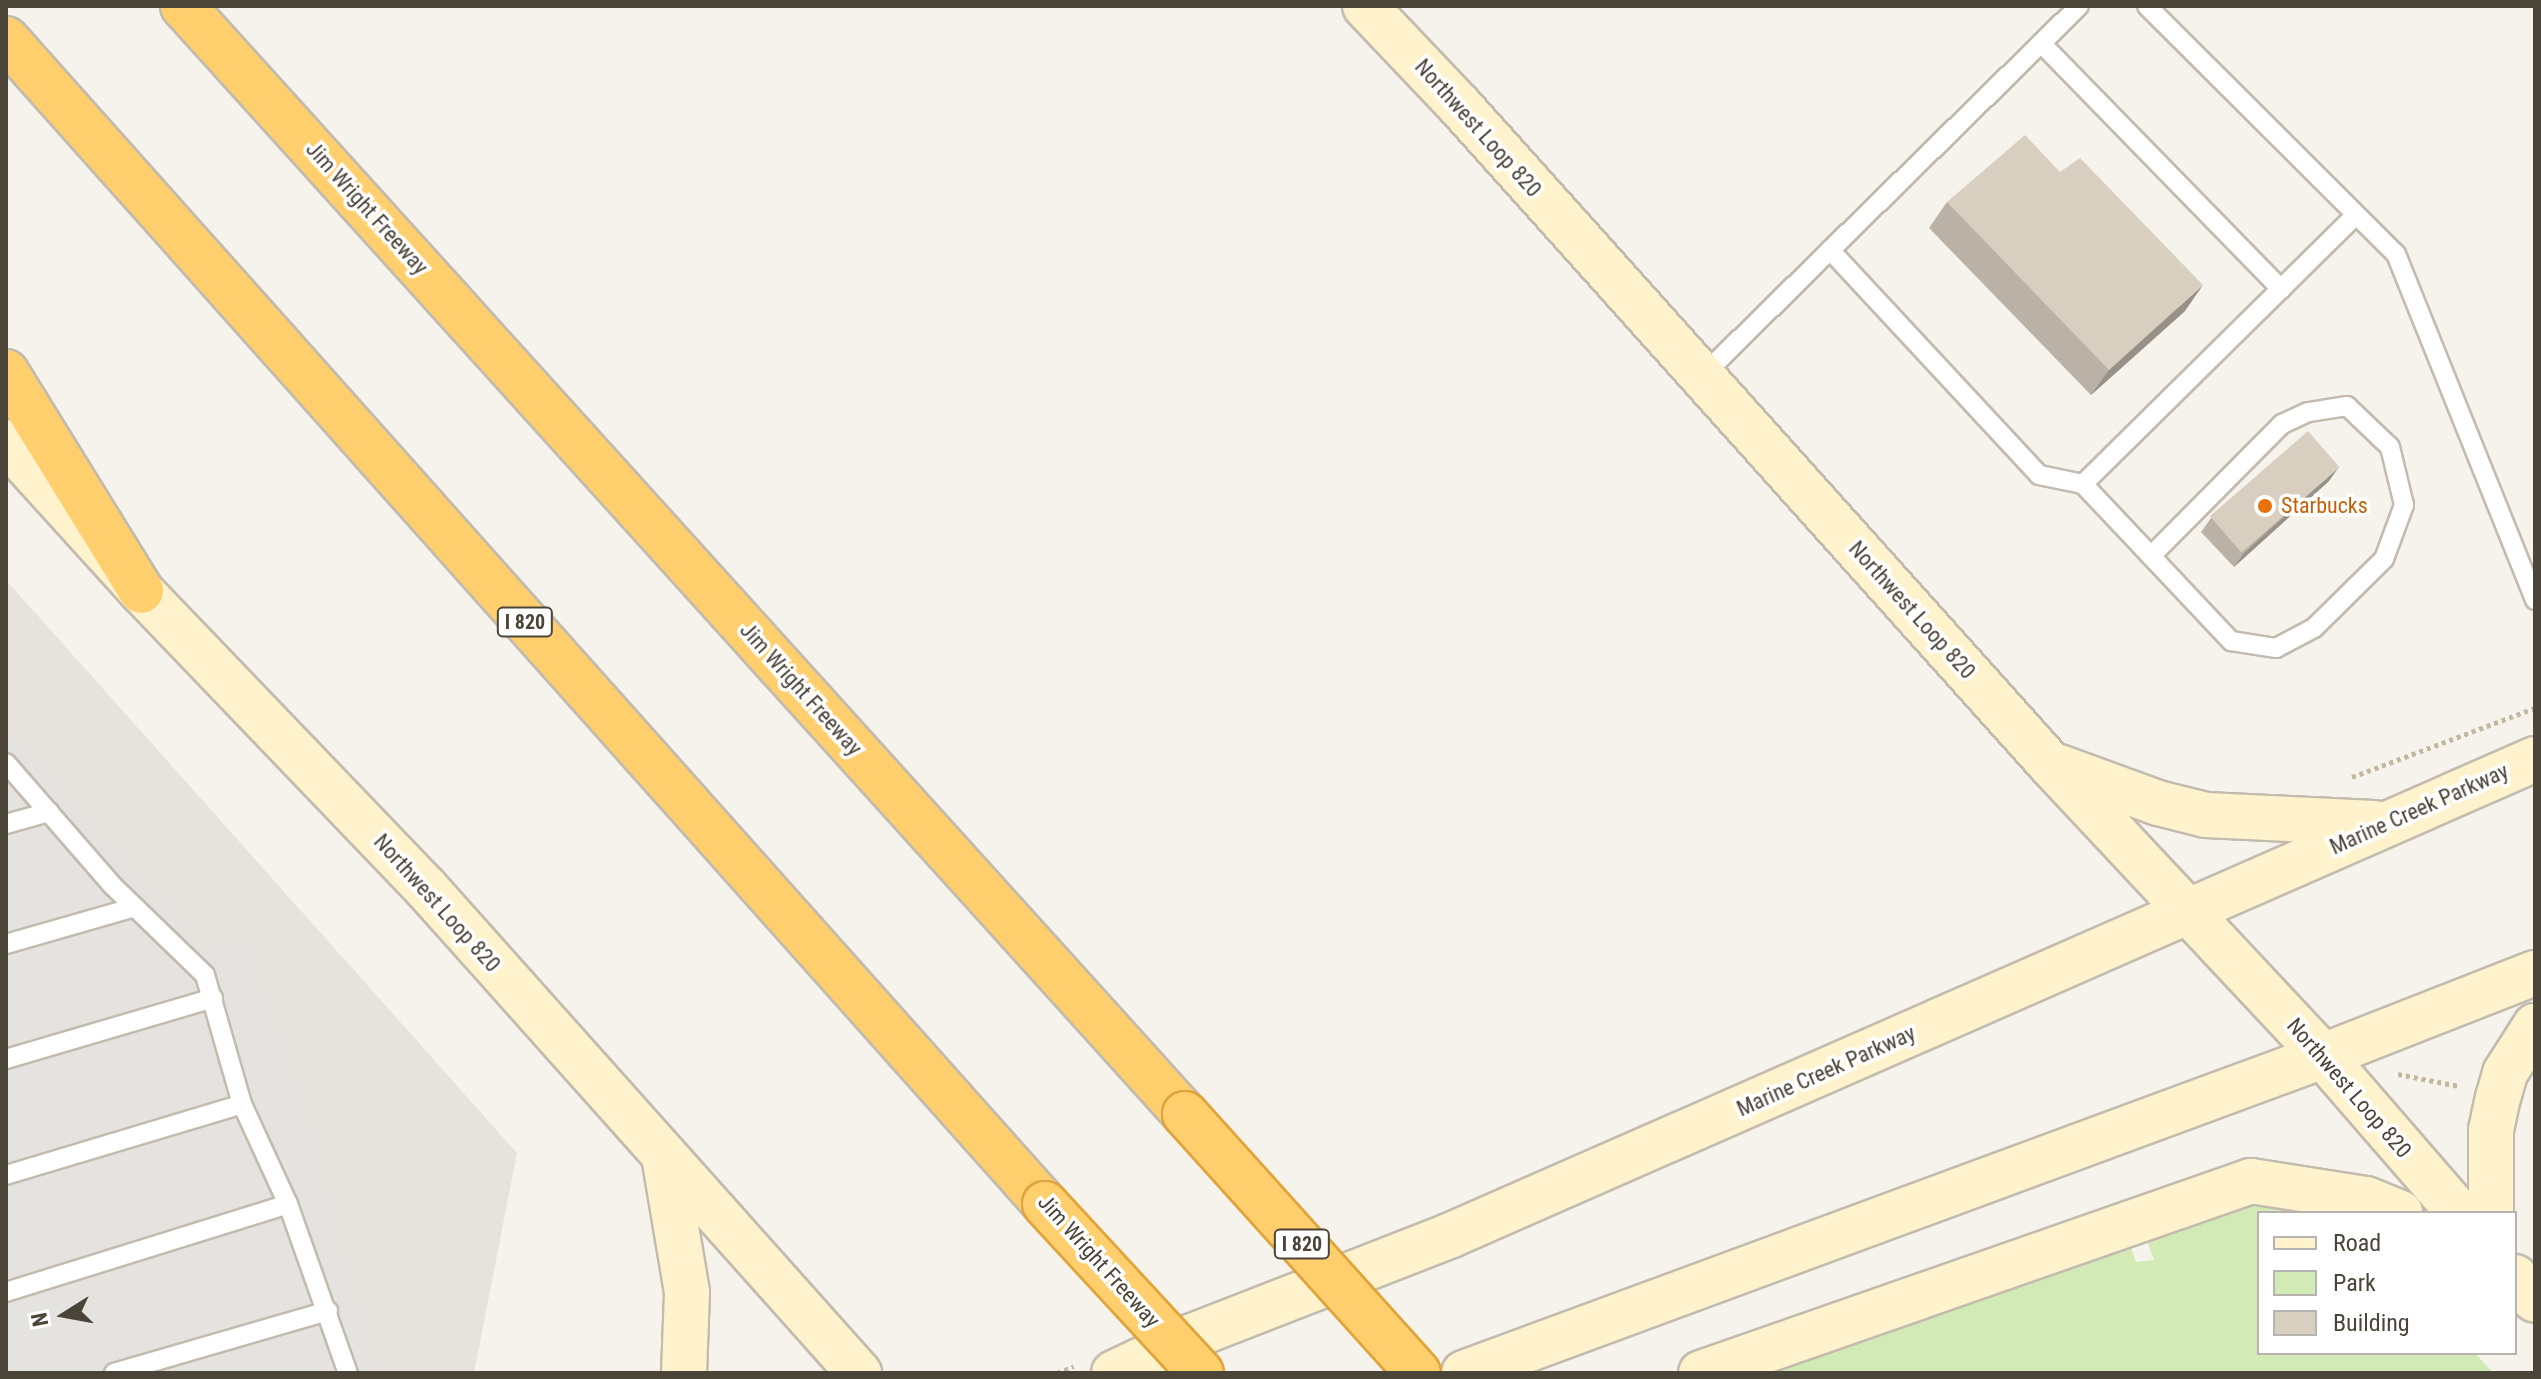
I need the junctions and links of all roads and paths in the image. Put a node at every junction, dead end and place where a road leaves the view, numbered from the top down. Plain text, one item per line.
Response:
1 (183, 6) edge
2 (1365, 6) edge
3 (2079, 6) edge
4 (2147, 6) edge
5 (6, 39) edge
6 (2041, 43) junction
7 (2356, 215) junction
8 (1830, 250) junction
9 (2281, 289) junction
10 (6, 372) edge
11 (1702, 376) junction
12 (6, 442) edge
13 (2083, 484) junction
14 (2151, 556) junction
15 (141, 591) junction
16 (2535, 600) edge
17 (2535, 708) edge
18 (2535, 759) edge
19 (6, 763) edge
20 (2050, 764) junction
21 (2342, 781) dead end
22 (49, 812) junction
23 (2385, 823) junction
24 (6, 824) edge
25 (135, 907) junction
26 (2191, 911) junction
27 (6, 944) edge
28 (2535, 973) edge
29 (213, 998) junction
30 (2535, 1026) edge
31 (2323, 1056) junction
32 (6, 1059) edge
33 (2388, 1072) dead end
34 (2464, 1087) dead end
35 (242, 1104) junction
36 (664, 1156) junction
37 (6, 1175) edge
38 (288, 1204) junction
39 (2395, 1211) edge
40 (2457, 1211) edge
41 (2491, 1211) edge
42 (2517, 1279) edge
43 (6, 1292) edge
44 (2535, 1300) edge
45 (328, 1311) junction
46 (114, 1373) edge
47 (348, 1373) edge
48 (684, 1373) edge
49 (859, 1373) edge
50 (1114, 1373) edge
51 (1201, 1373) edge
52 (1418, 1373) edge
53 (1464, 1373) edge
54 (1701, 1373) edge

1 - 52 highway, Jim Wright Freeway / I 820, bridge
2 - 11 main road, Northwest Loop 820
3 - 6 lane
4 - 7 lane
5 - 51 highway, Jim Wright Freeway / I 820, bridge
6 - 8 lane
6 - 9 lane
7 - 9 lane
7 - 16 lane
8 - 11 lane
8 - 13 lane
9 - 13 lane
10 - 15 highway
11 - 20 main road, Northwest Loop 820
12 - 15 main road, Northwest Loop 820
13 - 14 lane
14 - 14 lane
15 - 36 main road, Northwest Loop 820
17 - 21 path
18 - 23 main road, Marine Creek Parkway
19 - 22 lane
20 - 23 main road
20 - 26 main road, Northwest Loop 820
22 - 24 lane
22 - 25 lane
23 - 26 main road, Marine Creek Parkway
25 - 27 lane
25 - 29 lane
26 - 31 main road, Northwest Loop 820
26 - 50 main road, Marine Creek Parkway
28 - 31 main road
29 - 32 lane
29 - 35 lane
30 - 41 main road
31 - 40 main road, Northwest Loop 820
31 - 53 main road
33 - 34 path
35 - 37 lane
35 - 38 lane
36 - 48 main road
36 - 49 main road, Northwest Loop 820
38 - 43 lane
38 - 45 lane
39 - 54 main road
42 - 44 main road
45 - 46 lane
45 - 47 lane

